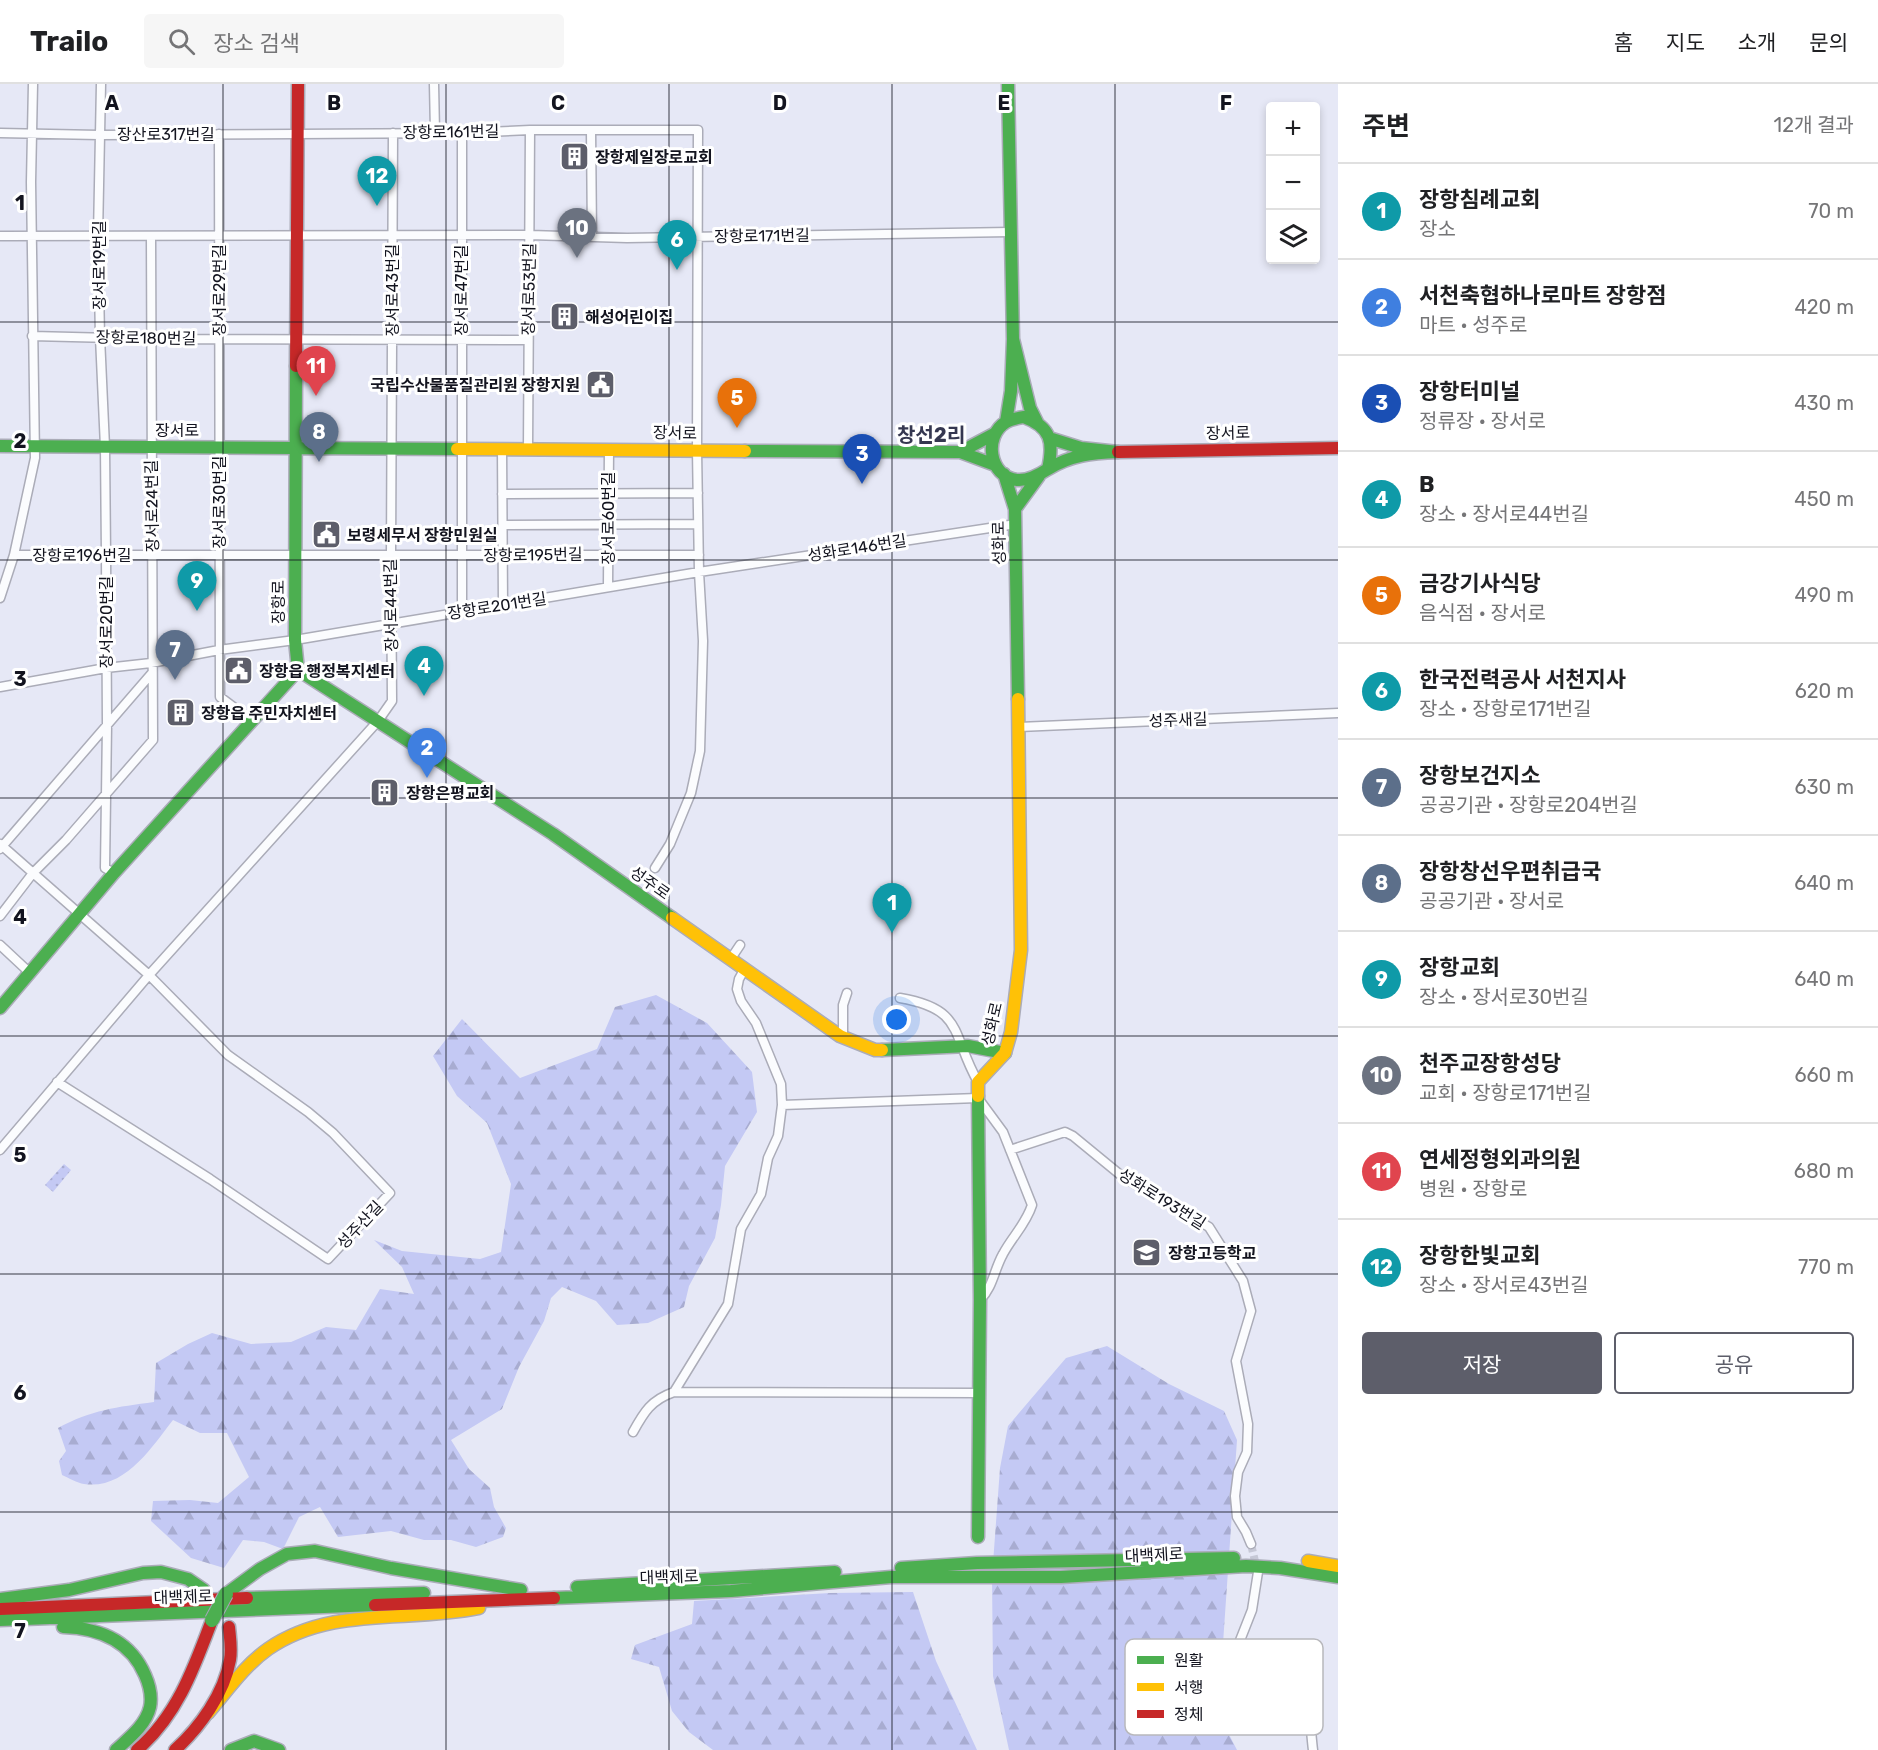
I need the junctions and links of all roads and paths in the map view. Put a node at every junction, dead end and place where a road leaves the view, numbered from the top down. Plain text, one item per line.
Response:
1 (33, 84) edge
2 (101, 84) edge
3 (298, 84) edge
4 (434, 84) edge
5 (1008, 84) edge
6 (530, 130) junction
7 (591, 130) junction
8 (435, 132) junction
9 (0, 133) edge
10 (299, 133) junction
11 (393, 133) junction
12 (462, 133) junction
13 (33, 134) junction
14 (219, 134) junction
15 (99, 135) junction
16 (1010, 232) junction
17 (530, 235) junction
18 (0, 236) edge
19 (32, 236) junction
20 (99, 236) junction
21 (151, 236) junction
22 (297, 236) junction
23 (391, 236) junction
24 (461, 236) junction
25 (219, 237) junction
26 (592, 237) junction
27 (697, 237) junction
28 (32, 336) junction
29 (100, 337) junction
30 (152, 339) junction
31 (1013, 339) junction
32 (220, 340) junction
33 (297, 340) junction
34 (392, 340) junction
35 (461, 340) junction
36 (528, 340) junction
37 (1006, 422) junction
38 (1038, 422) junction
39 (994, 434) junction
40 (1049, 438) junction
41 (0, 446) edge
42 (34, 446) junction
43 (105, 447) junction
44 (151, 447) junction
45 (219, 447) junction
46 (297, 447) junction
47 (392, 448) junction
48 (461, 448) junction
49 (1338, 448) edge
50 (502, 449) junction
51 (528, 449) junction
52 (609, 449) junction
53 (697, 450) junction
54 (960, 452) junction
55 (1118, 452) junction
56 (999, 470) junction
57 (1045, 471) junction
58 (608, 493) junction
59 (698, 493) junction
60 (502, 494) junction
61 (1015, 509) junction
62 (698, 524) junction
63 (1016, 524) junction
64 (502, 525) junction
65 (609, 525) junction
66 (609, 554) junction
67 (14, 555) junction
68 (106, 555) junction
69 (219, 555) junction
70 (295, 555) junction
71 (390, 555) junction
72 (462, 555) junction
73 (502, 555) junction
74 (699, 555) junction
75 (153, 556) junction
76 (699, 572) junction
77 (608, 587) junction
78 (0, 598) edge
79 (502, 605) junction
80 (462, 611) junction
81 (391, 623) junction
82 (295, 640) junction
83 (219, 650) junction
84 (151, 663) junction
85 (106, 668) junction
86 (298, 670) junction
87 (152, 673) junction
88 (0, 687) edge
89 (1338, 713) edge
90 (252, 720) junction
91 (378, 722) junction
92 (107, 725) junction
93 (1019, 727) junction
94 (107, 791) junction
95 (1, 846) edge
96 (655, 868) dead end
97 (33, 873) junction
98 (114, 873) junction
99 (1, 914) edge
100 (80, 914) junction
101 (0, 945) edge
102 (740, 945) dead end
103 (730, 960) junction
104 (744, 970) junction
105 (30, 973) junction
106 (149, 975) junction
107 (847, 993) dead end
108 (900, 998) dead end
109 (0, 1008) edge
110 (843, 1037) junction
111 (961, 1046) junction
112 (1005, 1053) junction
113 (57, 1082) junction
114 (978, 1082) junction
115 (978, 1098) junction
116 (782, 1105) junction
117 (0, 1150) edge
118 (1010, 1150) junction
119 (981, 1300) junction
120 (674, 1392) junction
121 (979, 1393) junction
122 (633, 1432) dead end
123 (978, 1537) dead end
124 (1251, 1544) tunnel mouth
125 (1338, 1566) edge
126 (1258, 1572) tunnel mouth
127 (1338, 1577) edge
128 (204, 1590) dead end
129 (522, 1594) junction
130 (0, 1599) edge
131 (0, 1609) edge
132 (0, 1620) edge
133 (229, 1627) dead end
134 (0, 1628) edge
135 (1241, 1639) edge
136 (208, 1713) junction
137 (1311, 1735) edge
138 (116, 1750) edge
139 (137, 1750) edge
140 (175, 1750) edge
141 (231, 1750) edge
142 (279, 1750) edge
143 (1313, 1750) edge

1 - 13 street
2 - 15 street, 장서로19번길
3 - 10 main road, 장항로
4 - 8 street
5 - 16 main road
6 - 7 street, 장항로161번길
6 - 12 street, 장항로161번길
6 - 17 street, 장서로53번길
7 - 26 street
7 - 27 street, 장항로161번길
8 - 11 street, 장항로161번길
8 - 12 street, 장항로161번길
9 - 13 street, 장산로317번길
10 - 11 street, 장항로161번길
10 - 14 street, 장산로317번길
10 - 22 main road, 장항로
11 - 23 street, 장서로43번길
12 - 24 street, 장서로47번길
13 - 15 street, 장산로317번길
13 - 19 street
14 - 15 street, 장산로317번길
14 - 25 street, 장서로29번길
15 - 20 street, 장서로19번길
16 - 27 street, 장항로171번길
16 - 31 main road
17 - 24 street, 장항로171번길
17 - 26 street, 장항로171번길
17 - 36 street, 장서로53번길
18 - 19 street, 장항로171번길
19 - 20 street, 장항로171번길
19 - 28 street
20 - 21 street, 장항로171번길
20 - 29 street, 장서로19번길
21 - 25 street, 장항로171번길
21 - 30 street, 장서로24번길
22 - 23 street, 장항로171번길
22 - 25 street, 장항로171번길
22 - 33 main road, 장항로
23 - 24 street, 장항로171번길
23 - 34 street, 장서로43번길
24 - 35 street, 장서로47번길
25 - 32 street, 장서로29번길
26 - 27 street, 장항로171번길
27 - 53 street
28 - 29 street, 장항로180번길
28 - 42 street
29 - 30 street, 장항로180번길
29 - 43 street, 장서로19번길
30 - 32 street, 장항로180번길
30 - 44 street, 장서로24번길
31 - 37 main road
31 - 38 main road
32 - 33 street, 장항로180번길
32 - 45 street, 장서로29번길
33 - 34 street, 장항로180번길
33 - 46 main road, 장항로
34 - 35 street, 장항로180번길
34 - 47 street, 장서로43번길
35 - 36 street, 장항로180번길
35 - 48 street, 장서로47번길
36 - 51 street, 장서로53번길
37 - 38 main road
37 - 39 main road
38 - 40 main road
39 - 54 main road
39 - 56 main road
40 - 55 main road
40 - 57 main road
41 - 42 main road, 장서로
42 - 43 main road, 장서로
42 - 67 street
43 - 44 main road, 장서로
43 - 68 street, 장서로20번길
44 - 45 main road, 장서로
44 - 75 street, 장서로24번길
45 - 46 main road, 장서로
45 - 69 street, 장서로30번길
46 - 47 main road, 장서로
46 - 70 main road, 장항로
47 - 48 main road, 장서로
47 - 71 street, 장서로44번길
48 - 50 main road, 장서로
48 - 72 street
49 - 55 main road, 장서로
50 - 51 main road, 장서로
50 - 60 street
51 - 52 main road, 장서로
52 - 53 main road, 장서로
52 - 58 street, 장서로60번길
53 - 54 main road, 장서로
53 - 59 street
54 - 56 main road
55 - 57 main road
56 - 57 main road
56 - 61 main road, 성화로
57 - 61 main road
58 - 59 street
58 - 60 street
58 - 65 street, 장서로60번길
59 - 62 street
60 - 64 street
61 - 63 main road, 성화로
62 - 65 street
62 - 74 street
63 - 76 street, 성화로146번길
63 - 93 main road, 성화로
64 - 65 street
64 - 73 street
65 - 66 street, 장서로60번길
66 - 73 street, 장항로195번길
66 - 74 street, 장항로195번길
66 - 77 street, 장서로60번길
67 - 68 street, 장항로196번길
67 - 78 street
68 - 75 street, 장항로196번길
68 - 85 street, 장서로20번길
69 - 70 street, 장항로196번길
69 - 75 street, 장항로196번길
69 - 83 street, 장서로30번길
70 - 71 street, 장항로195번길
70 - 82 main road, 장항로
71 - 72 street, 장항로195번길
71 - 81 street, 장서로44번길
72 - 73 street, 장항로195번길
72 - 80 street
73 - 79 street
74 - 76 street
75 - 84 street, 장서로24번길
76 - 77 street, 장항로201번길
76 - 96 street
77 - 79 street, 장항로201번길
79 - 80 street, 장항로201번길
80 - 81 street, 장항로201번길
81 - 82 street, 장항로201번길
81 - 91 street, 장서로44번길
82 - 83 street, 장항로201번길
82 - 86 main road, 장항로
83 - 84 street, 장항로201번길
83 - 90 street, 장서로30번길
84 - 85 street, 장항로201번길
84 - 87 street, 장서로24번길
85 - 88 street, 장항로201번길
85 - 92 street, 장서로20번길
86 - 90 main road
86 - 91 main road, 성주로
87 - 92 street
87 - 94 street, 장서로24번길
89 - 93 street, 성주새길
90 - 98 main road
91 - 103 main road, 성주로
91 - 106 street
92 - 94 street, 장서로20번길
92 - 95 street
93 - 112 main road, 성화로
94 - 97 street
94 - 98 street, 장서로20번길
95 - 97 street, 성주산길
97 - 99 street
97 - 100 street, 성주산길
98 - 100 main road
100 - 105 main road
100 - 106 street, 성주산길
101 - 105 street
102 - 103 street
103 - 104 main road, 성주로
104 - 110 main road, 성주로
104 - 116 street
105 - 109 main road
106 - 113 street
106 - 113 street, 성주산길
107 - 110 street
108 - 111 street
110 - 111 main road, 성주로
111 - 112 main road, 성주로
111 - 114 street
112 - 114 main road, 성화로
113 - 117 street
114 - 115 main road
115 - 116 street
115 - 118 street
115 - 119 main road
116 - 120 street
118 - 119 street
118 - 124 street, 성화로193번길
119 - 121 main road
120 - 121 street
120 - 122 street
121 - 123 main road
125 - 129 main road, 대백제로
126 - 135 street
127 - 129 main road, 대백제로
128 - 130 main road
129 - 131 main road, 대백제로
129 - 132 main road, 대백제로
129 - 136 main road
129 - 139 main road, bridge
133 - 136 main road
134 - 138 main road
136 - 140 main road
137 - 143 street
141 - 142 main road

